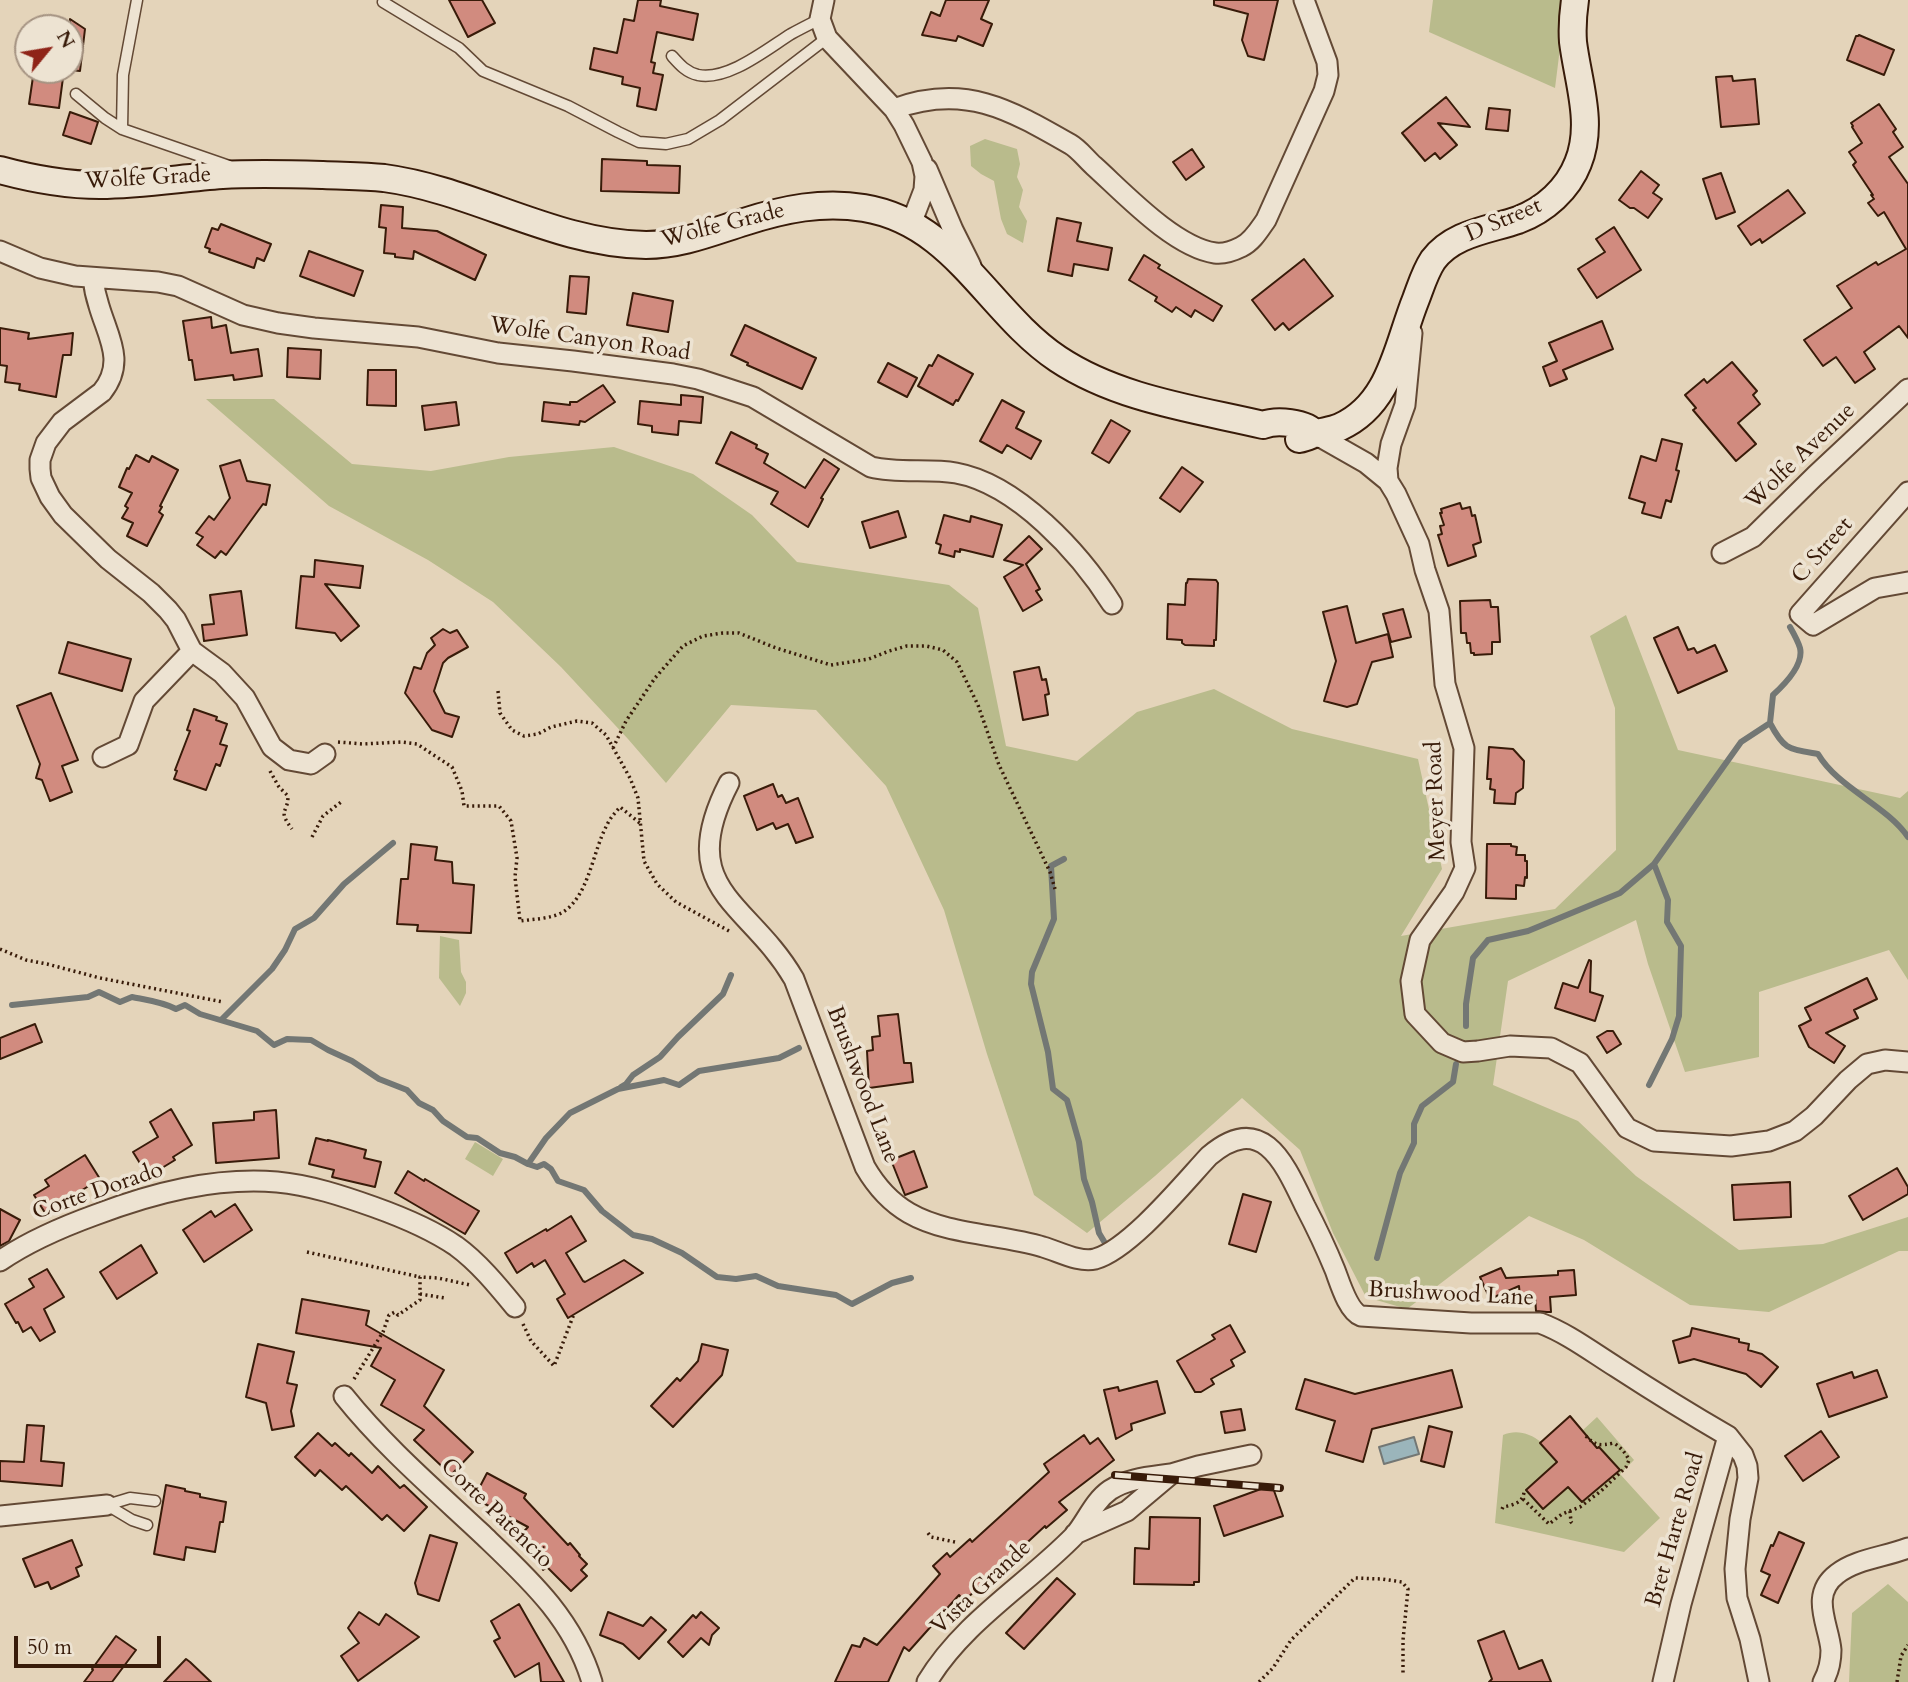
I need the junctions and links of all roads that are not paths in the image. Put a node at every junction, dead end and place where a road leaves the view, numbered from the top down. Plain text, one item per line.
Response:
1 (137, 0) edge
2 (1304, 0) edge
3 (1575, 0) edge
4 (383, 2) dead end
5 (822, 10) edge
6 (827, 38) junction
7 (672, 56) dead end
8 (76, 94) dead end
9 (894, 109) junction
10 (122, 129) junction
11 (918, 153) junction
12 (0, 170) edge
13 (249, 174) junction
14 (911, 224) junction
15 (0, 251) edge
16 (93, 278) junction
17 (978, 279) junction
18 (1413, 304) junction
19 (1908, 389) edge
20 (1315, 434) junction
21 (1388, 481) junction
22 (1908, 492) edge
23 (1722, 553) dead end
24 (1908, 582) edge
25 (1112, 604) dead end
26 (192, 651) junction
27 (328, 747) road end
28 (103, 757) dead end
29 (729, 783) dead end
30 (1908, 1062) edge
31 (0, 1261) edge
32 (515, 1307) road end
33 (344, 1396) road end
34 (1728, 1436) junction
35 (1251, 1455) dead end
36 (1171, 1474) junction
37 (155, 1501) dead end
38 (107, 1505) junction
39 (0, 1516) edge
40 (147, 1525) dead end
41 (1075, 1534) junction
42 (1908, 1548) edge
43 (592, 1682) edge
44 (926, 1682) edge
45 (1663, 1682) edge
46 (1759, 1682) edge
47 (1823, 1682) edge

1 - 10 lane
2 - 9 street
3 - 18 street, D Street
4 - 6 lane
5 - 6 street
5 - 7 lane
6 - 9 street
8 - 10 lane
9 - 11 street
10 - 13 lane
11 - 14 street
11 - 17 street
12 - 13 street, Wolfe Grade
13 - 14 street, Wolfe Grade
14 - 17 street, Wolfe Grade
15 - 16 street, Wolfe Canyon Road
16 - 25 street, Wolfe Canyon Road
16 - 26 street
17 - 20 street, Wolfe Grade
18 - 20 street, D Street
18 - 21 street
19 - 23 street, Wolfe Avenue
20 - 21 street, Wolfe Grade
21 - 30 street, Meyer Road
22 - 24 street, C Street
26 - 27 street
26 - 28 street
29 - 34 street, Brushwood Lane
31 - 32 street, Corte Dorado
33 - 43 street, Corte Patencio
34 - 45 street, Bret Harte Road
34 - 46 street, Bret Harte Road
35 - 36 street, Vista Grande
36 - 41 street, Vista Grande
36 - 41 street, Vista Grande
37 - 38 lane
38 - 39 street
38 - 40 lane
41 - 44 street, Vista Grande
42 - 47 street

